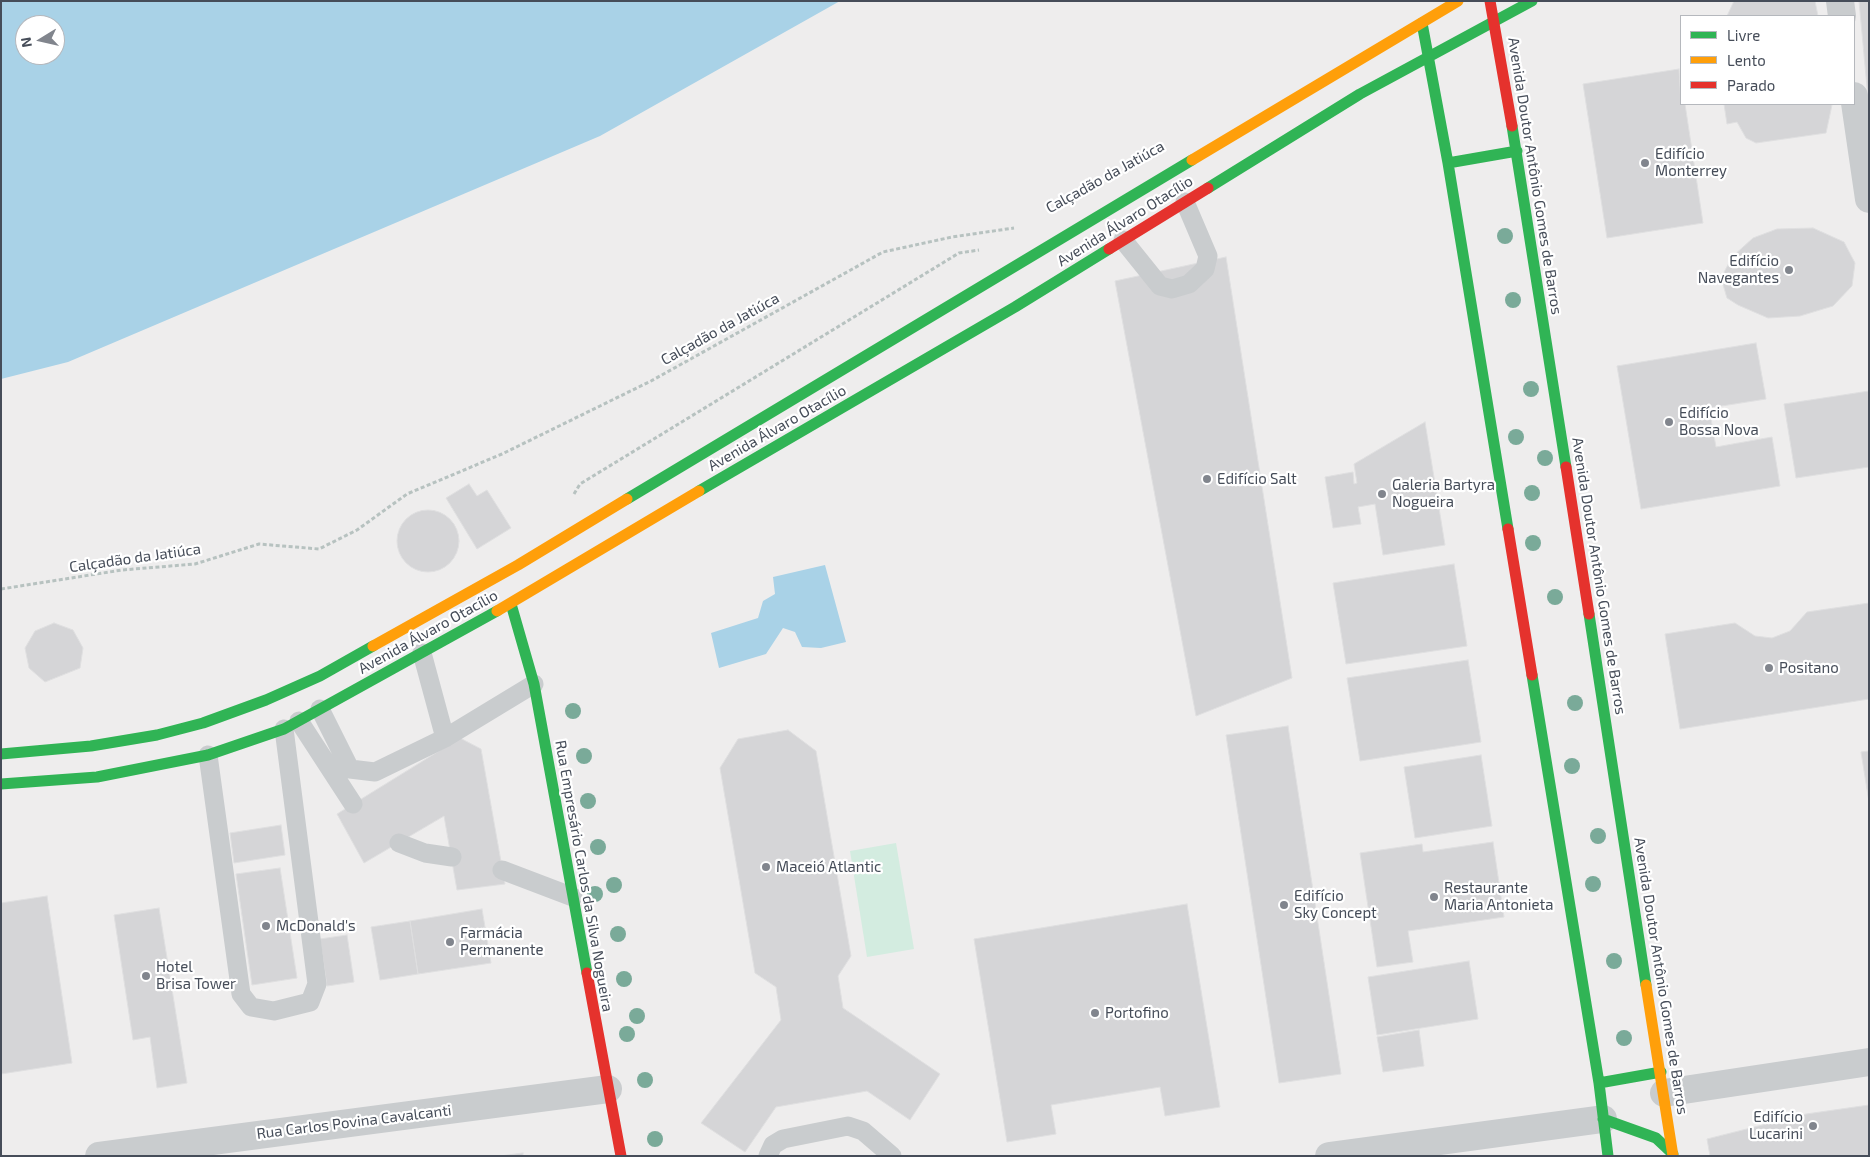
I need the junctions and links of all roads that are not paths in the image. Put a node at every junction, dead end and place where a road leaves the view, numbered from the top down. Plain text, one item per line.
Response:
1 (1458, 1) edge
2 (1490, 1) edge
3 (1532, 1) edge
4 (1840, 1) edge
5 (1842, 15) edge
6 (1494, 22) junction
7 (1422, 23) junction
8 (1428, 59) junction
9 (1855, 103) edge
10 (1517, 151) junction
11 (1448, 162) junction
12 (1869, 199) edge
13 (1185, 202) junction
14 (1123, 240) junction
15 (511, 604) junction
16 (422, 653) junction
17 (534, 684) junction
18 (320, 709) junction
19 (291, 725) junction
20 (445, 738) junction
21 (1, 754) edge
22 (208, 756) junction
23 (1, 784) edge
24 (353, 804) dead end
25 (399, 843) dead end
26 (452, 857) dead end
27 (502, 870) dead end
28 (573, 897) junction
29 (1869, 1062) edge
30 (1599, 1083) junction
31 (1663, 1083) junction
32 (608, 1089) junction
33 (1603, 1119) junction
34 (1673, 1155) edge
35 (99, 1156) edge
36 (621, 1156) edge
37 (768, 1156) edge
38 (892, 1156) edge
39 (1329, 1156) edge
40 (1608, 1156) edge

1 - 7 main road, Avenida Álvaro Otacílio
2 - 6 main road, Avenida Doutor Antônio Gomes de Barros
3 - 6 main road, Avenida Álvaro Otacílio
4 - 5 street
6 - 8 main road, Avenida Álvaro Otacílio
6 - 10 main road, Avenida Doutor Antônio Gomes de Barros
7 - 8 main road
7 - 21 main road, Avenida Álvaro Otacílio
8 - 11 main road
8 - 13 main road, Avenida Álvaro Otacílio
9 - 12 street
10 - 11 main road
10 - 31 main road, Avenida Doutor Antônio Gomes de Barros
11 - 30 main road
13 - 14 main road, Avenida Álvaro Otacílio
13 - 14 lane
14 - 15 main road, Avenida Álvaro Otacílio
15 - 16 main road, Avenida Álvaro Otacílio
15 - 17 main road, Rua Empresário Carlos da Silva Nogueira
16 - 18 main road, Avenida Álvaro Otacílio
16 - 20 lane
17 - 20 lane
17 - 28 main road, Rua Empresário Carlos da Silva Nogueira
18 - 19 main road, Avenida Álvaro Otacílio
18 - 20 lane
19 - 22 main road, Avenida Álvaro Otacílio
19 - 22 lane
19 - 24 lane
22 - 23 main road, Avenida Álvaro Otacílio
25 - 26 lane
27 - 28 lane
28 - 32 main road, Rua Empresário Carlos da Silva Nogueira
29 - 31 street
30 - 31 main road
30 - 33 main road
31 - 34 main road, Avenida Doutor Antônio Gomes de Barros
32 - 35 street, Rua Carlos Povina Cavalcanti
32 - 36 main road, Rua Empresário Carlos da Silva Nogueira
33 - 34 main road
33 - 39 street
33 - 40 main road
37 - 38 lane

